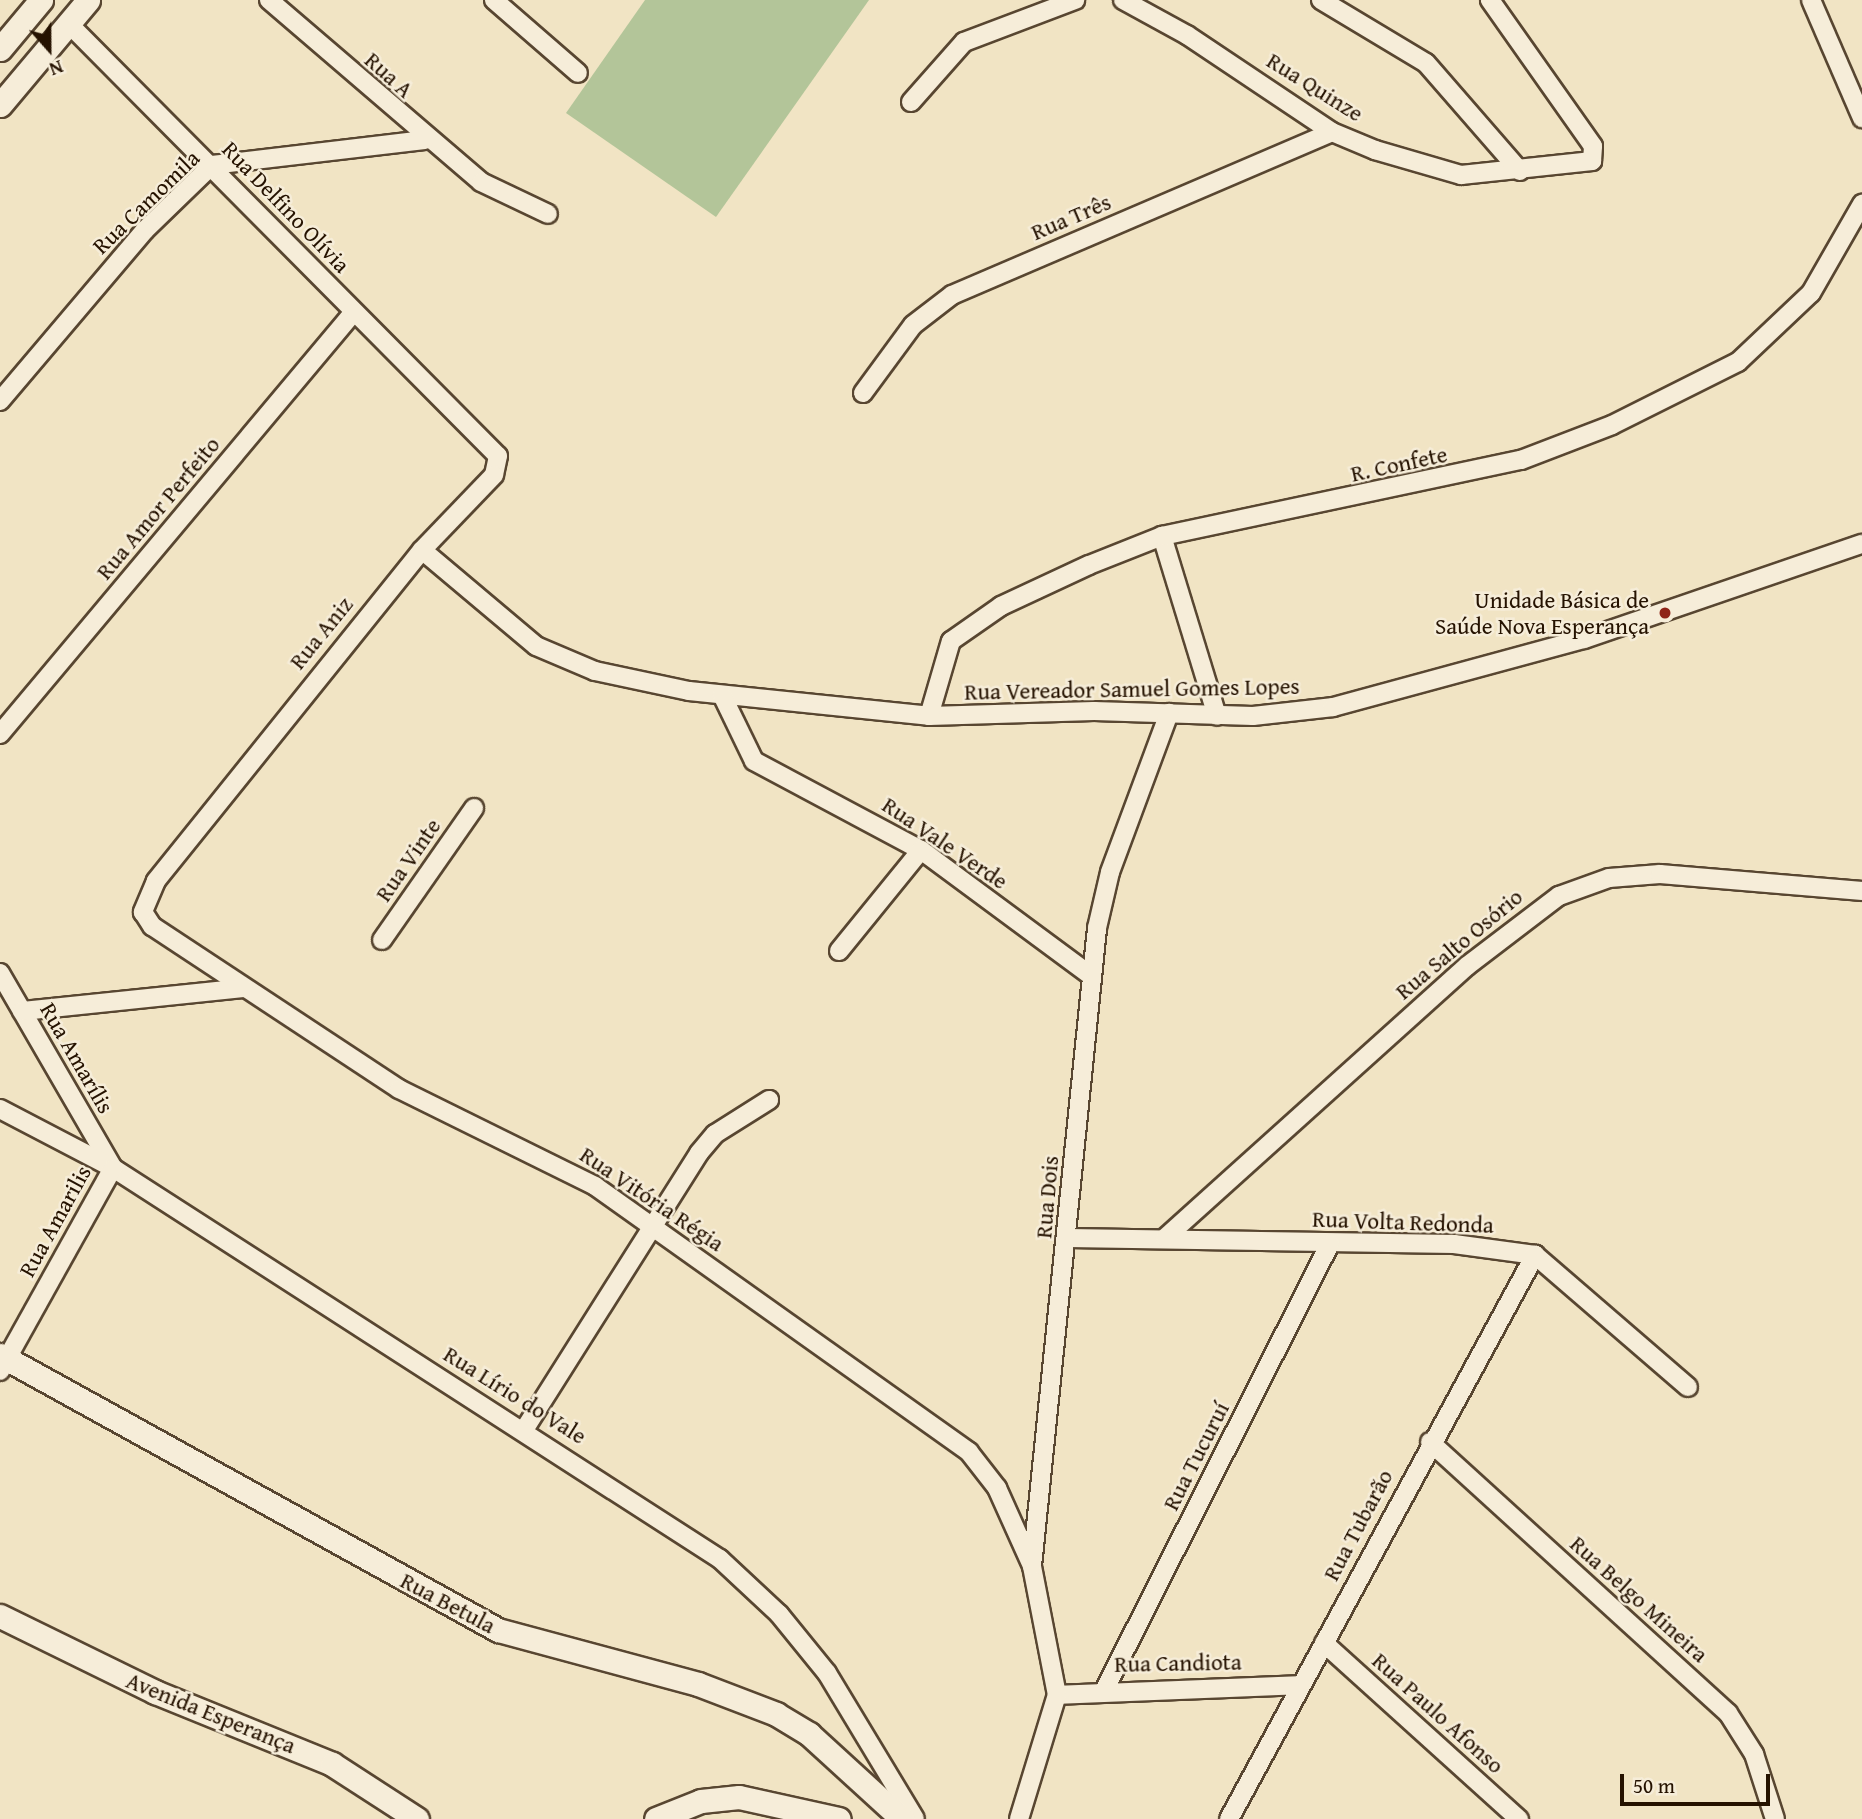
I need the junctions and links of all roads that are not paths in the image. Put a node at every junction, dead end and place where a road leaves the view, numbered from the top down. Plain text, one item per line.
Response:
1 (41, 0) edge
2 (88, 0) edge
3 (269, 0) edge
4 (494, 0) edge
5 (1075, 0) edge
6 (1123, 0) edge
7 (1321, 0) edge
8 (1490, 0) edge
9 (1811, 0) edge
10 (68, 23) junction
11 (0, 49) edge
12 (579, 73) dead end
13 (911, 102) dead end
14 (0, 105) edge
15 (1862, 118) edge
16 (1332, 132) junction
17 (425, 140) junction
18 (212, 165) junction
19 (1520, 171) junction
20 (1862, 204) edge
21 (548, 214) dead end
22 (353, 313) junction
23 (863, 393) dead end
24 (0, 401) edge
25 (469, 422) joint
26 (1162, 536) junction
27 (1862, 544) edge
28 (422, 550) junction
29 (722, 695) junction
30 (1169, 713) junction
31 (929, 716) junction
32 (1217, 716) junction
33 (0, 734) edge
34 (474, 808) dead end
35 (921, 850) junction
36 (156, 881) joint
37 (1862, 891) edge
38 (382, 940) dead end
39 (839, 951) dead end
40 (0, 973) edge
41 (1091, 976) junction
42 (244, 988) junction
43 (22, 1012) junction
44 (769, 1100) dead end
45 (0, 1109) edge
46 (113, 1168) junction
47 (655, 1227) junction
48 (1068, 1238) junction
49 (1165, 1238) junction
50 (1330, 1244) junction
51 (1535, 1255) junction
52 (2, 1362) edge
53 (1688, 1387) dead end
54 (524, 1430) junction
55 (1430, 1442) junction
56 (1032, 1566) junction
57 (0, 1616) edge
58 (0, 1625) edge
59 (23, 1629) junction
60 (1324, 1643) junction
61 (1301, 1685) junction
62 (1105, 1689) junction
63 (1058, 1695) junction
64 (417, 1819) edge
65 (656, 1819) edge
66 (839, 1819) edge
67 (902, 1819) edge
68 (915, 1819) edge
69 (1019, 1819) edge
70 (1229, 1819) edge
71 (1519, 1819) edge
72 (1775, 1819) edge

1 - 11 street
2 - 10 street
3 - 17 street, Rua A
4 - 12 street
5 - 13 street
6 - 16 street, Rua Quinze
7 - 19 street
8 - 19 street, Rua Quinze
9 - 15 street
10 - 14 street
10 - 18 street, Rua Delfino Olívia
16 - 19 street, Rua Quinze
16 - 23 street, Rua Três
17 - 18 street, Rua Camomila
17 - 21 street, Rua A
18 - 22 street, Rua Delfino Olívia
18 - 24 street, Rua Camomila
20 - 26 street, R. Confete
22 - 25 street, Rua Delfino Olívia
22 - 33 street, Rua Amor Perfeito
25 - 28 street, Rua Aniz
26 - 31 street, R. Confete
26 - 32 street
27 - 32 street, Rua Vereador Samuel Gomes Lopes
28 - 29 street, Rua Vereador Samuel Gomes Lopes
28 - 36 street, Rua Aniz
29 - 31 street, Rua Vereador Samuel Gomes Lopes
29 - 35 street, Rua Vale Verde
30 - 31 street, Rua Vereador Samuel Gomes Lopes
30 - 32 street, Rua Vereador Samuel Gomes Lopes
30 - 41 street, Rua Dois
34 - 38 street, Rua Vinte
35 - 39 street
35 - 41 street, Rua Vale Verde
36 - 42 street, Rua Vitória Régia
37 - 49 street, Rua Salto Osório
40 - 43 street, Rua Amarílis
41 - 48 street, Rua Dois
42 - 43 street
42 - 47 street, Rua Vitória Régia
43 - 46 street, Rua Amarílis
44 - 47 street
45 - 46 street, Rua Lírio do Vale
46 - 52 street, Rua Amarilis
46 - 54 street, Rua Lírio do Vale
47 - 54 street
47 - 56 street, Rua Vitória Régia
48 - 49 street, Rua Volta Redonda
48 - 56 street, Rua Dois
49 - 50 street, Rua Volta Redonda
50 - 51 street, Rua Volta Redonda
50 - 62 street, Rua Tucuruí
51 - 53 street
51 - 55 street, Rua Tubarão
52 - 67 street, Rua Betula
54 - 68 street, Rua Lírio do Vale
55 - 60 street, Rua Tubarão
55 - 72 street, Rua Belgo Mineira
56 - 63 street, Rua Dois
57 - 59 street, Avenida Esperança
58 - 59 street
59 - 64 street, Avenida Esperança
60 - 61 street, Rua Tubarão
60 - 71 street, Rua Paulo Afonso
61 - 62 street, Rua Candiota
61 - 70 street, Rua Tubarão
62 - 63 street, Rua Candiota
63 - 69 street
65 - 66 street

